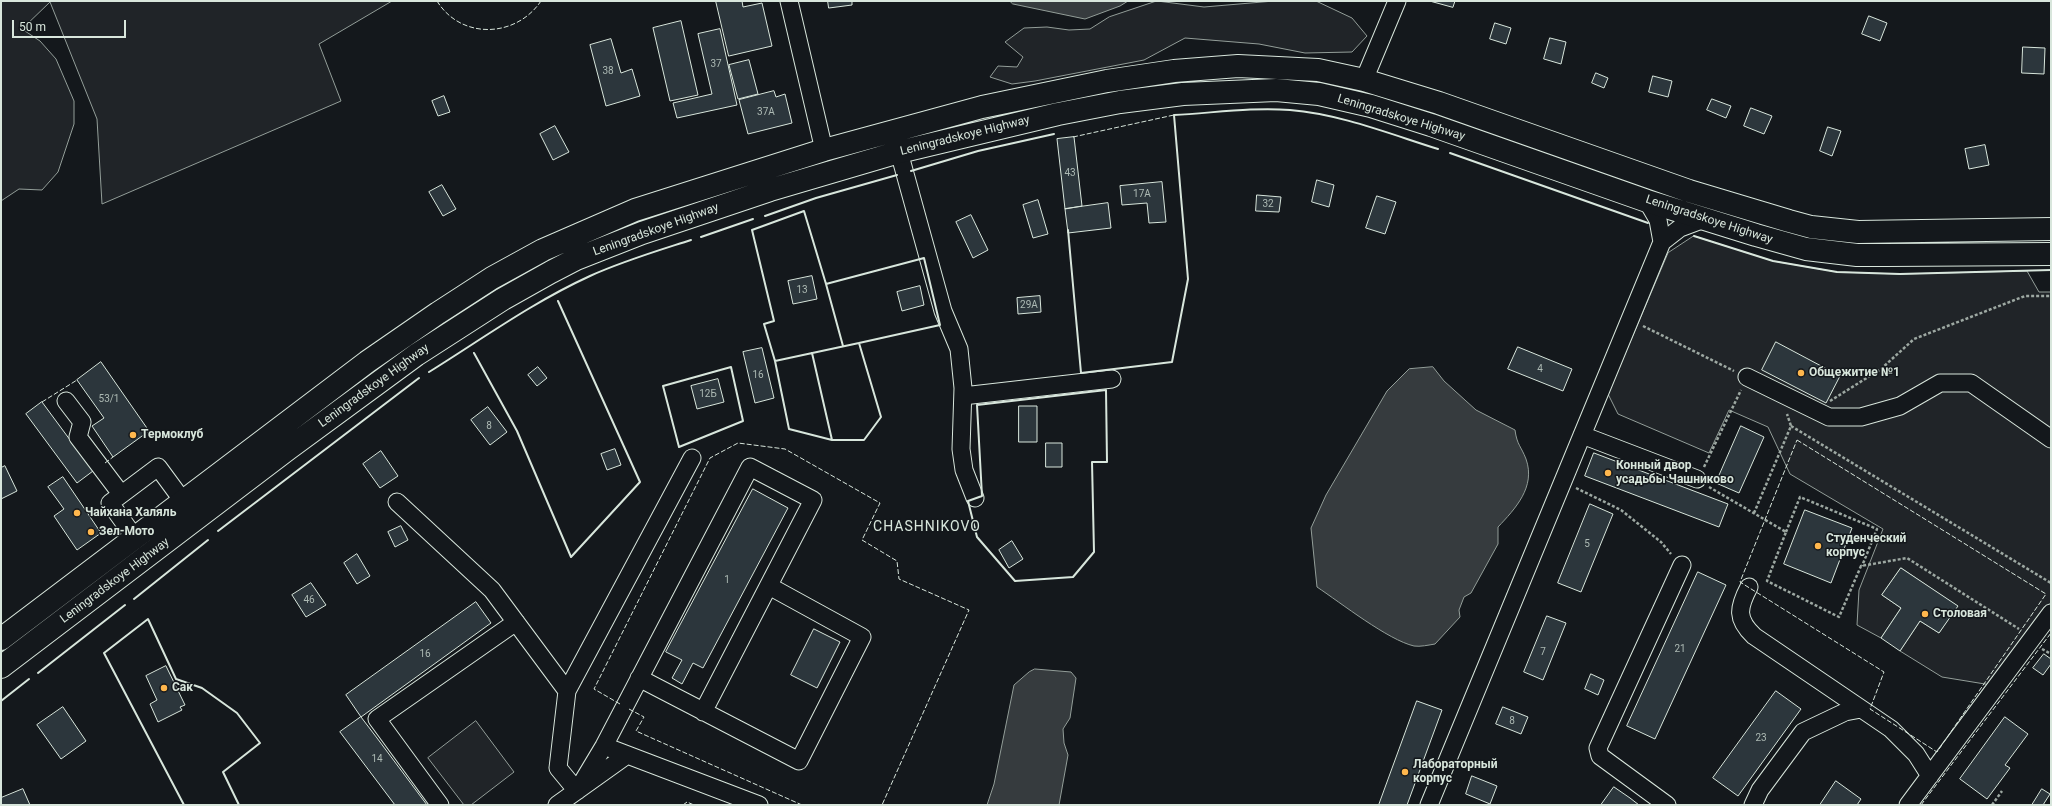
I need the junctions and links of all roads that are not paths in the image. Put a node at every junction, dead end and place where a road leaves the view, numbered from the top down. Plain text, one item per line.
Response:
1 (789, 1) edge
2 (1397, 1) edge
3 (1364, 80) junction
4 (824, 150) junction
5 (899, 152) junction
6 (1647, 201) junction
7 (1704, 219) junction
8 (2051, 229) edge
9 (1662, 242) junction
10 (2051, 254) edge
11 (1747, 377) road end
12 (1112, 379) dead end
13 (963, 396) junction
14 (66, 401) dead end
15 (1582, 435) junction
16 (2051, 439) edge
17 (692, 458) dead end
18 (1697, 479) road end
19 (121, 494) junction
20 (975, 498) dead end
21 (183, 501) junction
22 (397, 502) dead end
23 (135, 538) junction
24 (1682, 565) road end
25 (769, 586) junction
26 (1749, 587) dead end
27 (2051, 612) edge
28 (516, 622) junction
29 (1, 639) edge
30 (1, 667) edge
31 (639, 678) junction
32 (567, 691) junction
33 (1861, 709) junction
34 (703, 712) junction
35 (604, 746) junction
36 (627, 755) junction
37 (1930, 776) junction
38 (576, 791) junction
39 (440, 805) edge
40 (556, 805) edge
41 (759, 805) edge
42 (1429, 805) edge
43 (1667, 805) edge
44 (1753, 805) edge
45 (1908, 805) edge

1 - 4 street
2 - 3 street
3 - 4 highway, Leningradskoye Highway
3 - 8 highway, Leningradskoye Highway
4 - 21 highway, Leningradskoye Highway
5 - 6 highway, Leningradskoye Highway
5 - 13 street
5 - 30 highway, Leningradskoye Highway
6 - 7 highway, Leningradskoye Highway
6 - 9 street
7 - 9 street
7 - 10 highway, Leningradskoye Highway
9 - 15 street
11 - 16 street
12 - 13 street
13 - 20 street
14 - 19 street
15 - 18 street
15 - 42 street
17 - 32 street
19 - 21 street
19 - 23 street
21 - 23 highway, Leningradskoye Highway
22 - 28 street
23 - 29 highway, Leningradskoye Highway
24 - 43 street
25 - 31 street
25 - 34 street
25 - 34 street
26 - 33 street
27 - 37 street
28 - 32 street
28 - 39 street
31 - 34 street
31 - 35 street
32 - 38 street
33 - 37 street
33 - 44 street
35 - 36 street
35 - 38 street
36 - 38 street
36 - 41 street
37 - 45 street
38 - 40 street

